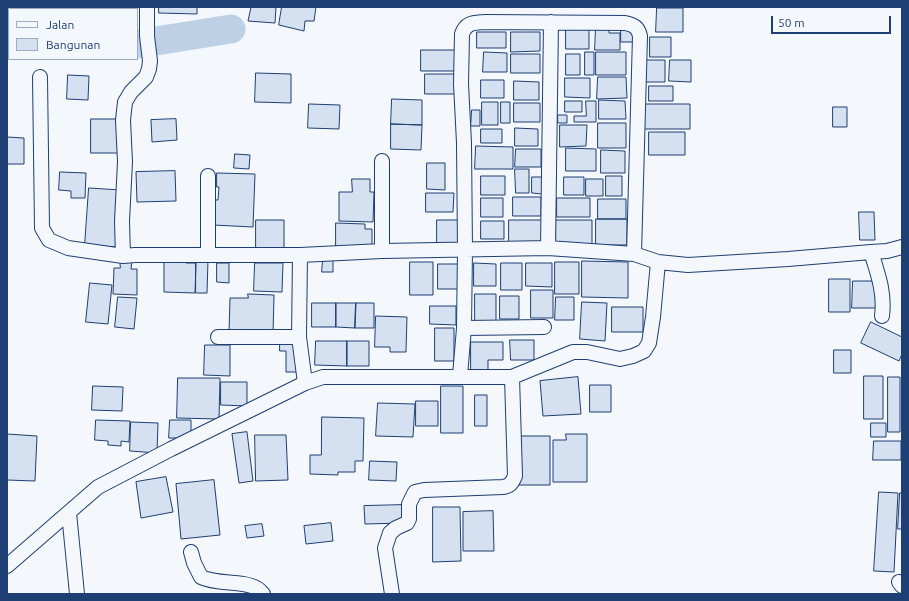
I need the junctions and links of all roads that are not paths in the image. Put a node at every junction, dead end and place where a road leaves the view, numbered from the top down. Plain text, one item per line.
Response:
1 (147, 7) edge
2 (550, 22) junction
3 (40, 77) dead end
4 (382, 161) dead end
5 (208, 176) dead end
6 (902, 247) edge
7 (548, 248) junction
8 (465, 250) junction
9 (382, 251) junction
10 (871, 252) junction
11 (634, 254) junction
12 (208, 255) junction
13 (300, 255) junction
14 (123, 256) junction
15 (658, 262) junction
16 (882, 316) dead end
17 (544, 327) dead end
18 (464, 328) junction
19 (300, 337) junction
20 (218, 338) dead end
21 (460, 376) junction
22 (512, 377) junction
23 (305, 383) junction
24 (69, 513) junction
25 (191, 552) dead end
26 (7, 566) edge
27 (77, 594) edge
28 (263, 594) edge
29 (392, 594) edge

1 - 14 street
2 - 7 street
2 - 8 street
2 - 11 street
3 - 14 street
4 - 9 street
5 - 12 street
6 - 10 street
7 - 8 street
7 - 11 street
8 - 9 street
8 - 18 street
9 - 13 street
10 - 15 street
10 - 16 street
11 - 15 street
12 - 13 street
12 - 14 street
13 - 19 street
15 - 22 street
17 - 18 street
18 - 21 street
19 - 20 street
19 - 23 street
21 - 22 street
21 - 23 street
22 - 29 street
23 - 24 street
24 - 26 street
24 - 27 street
25 - 28 street

